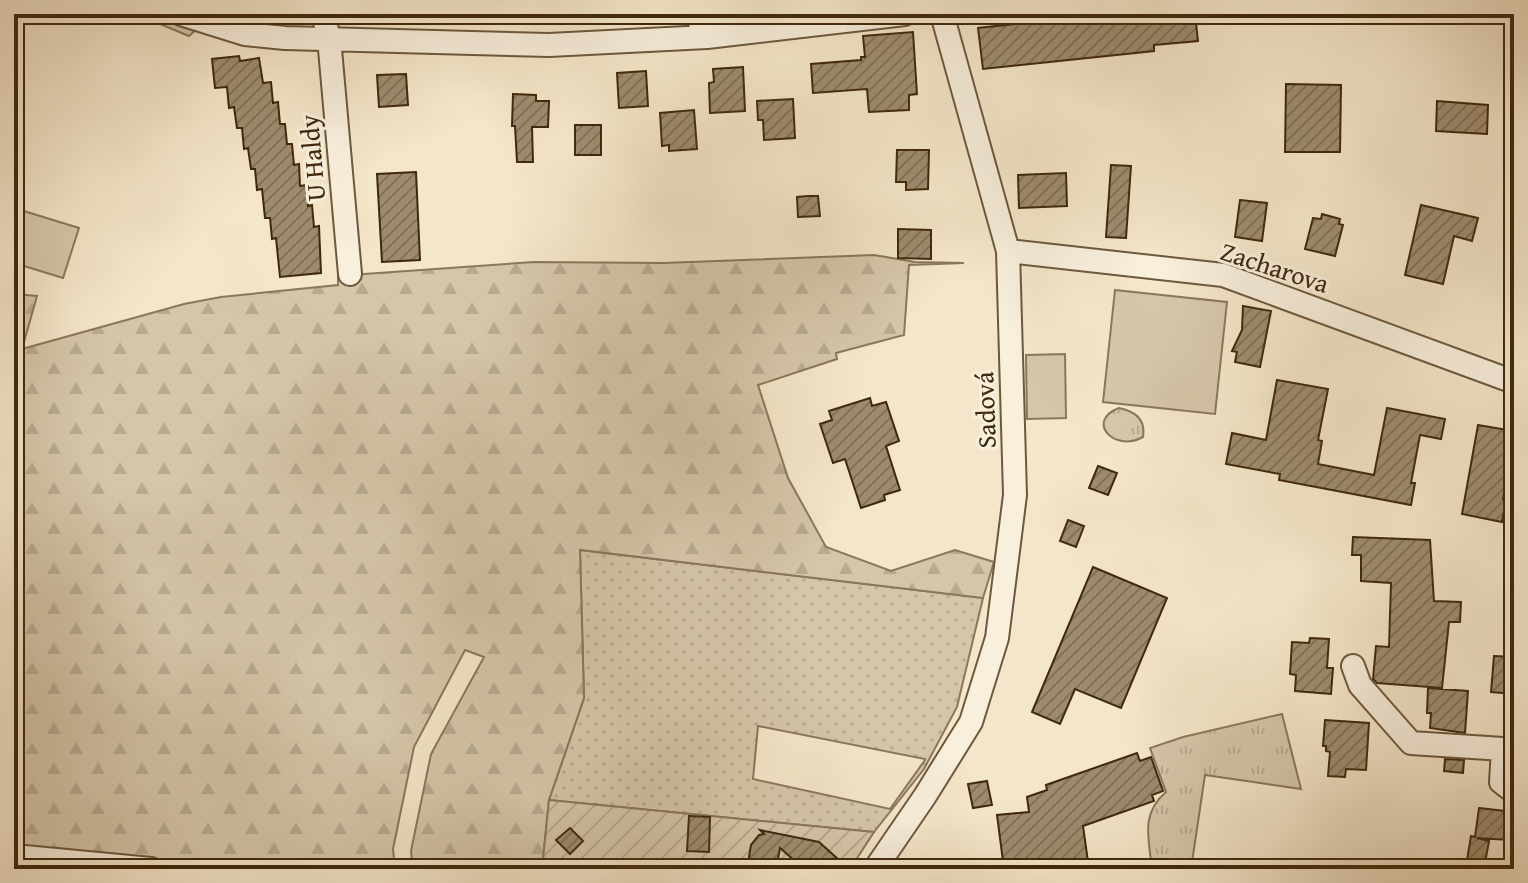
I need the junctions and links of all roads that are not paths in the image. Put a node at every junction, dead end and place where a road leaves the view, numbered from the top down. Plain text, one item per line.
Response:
1 (181, 14) edge
2 (323, 14) edge
3 (696, 14) edge
4 (905, 14) edge
5 (942, 14) edge
6 (707, 37) junction
7 (329, 38) junction
8 (1008, 251) junction
9 (350, 274) dead end
10 (1514, 382) edge
11 (1353, 666) dead end
12 (1514, 792) edge
13 (14, 856) edge
14 (151, 869) edge
15 (875, 869) edge

1 - 7 street
2 - 7 street, U Haldy
3 - 6 street
4 - 6 street
5 - 8 street, Sadová
6 - 7 street
7 - 9 street, U Haldy
8 - 10 street, Zacharova
8 - 15 street, Sadová
11 - 12 street
13 - 14 street

